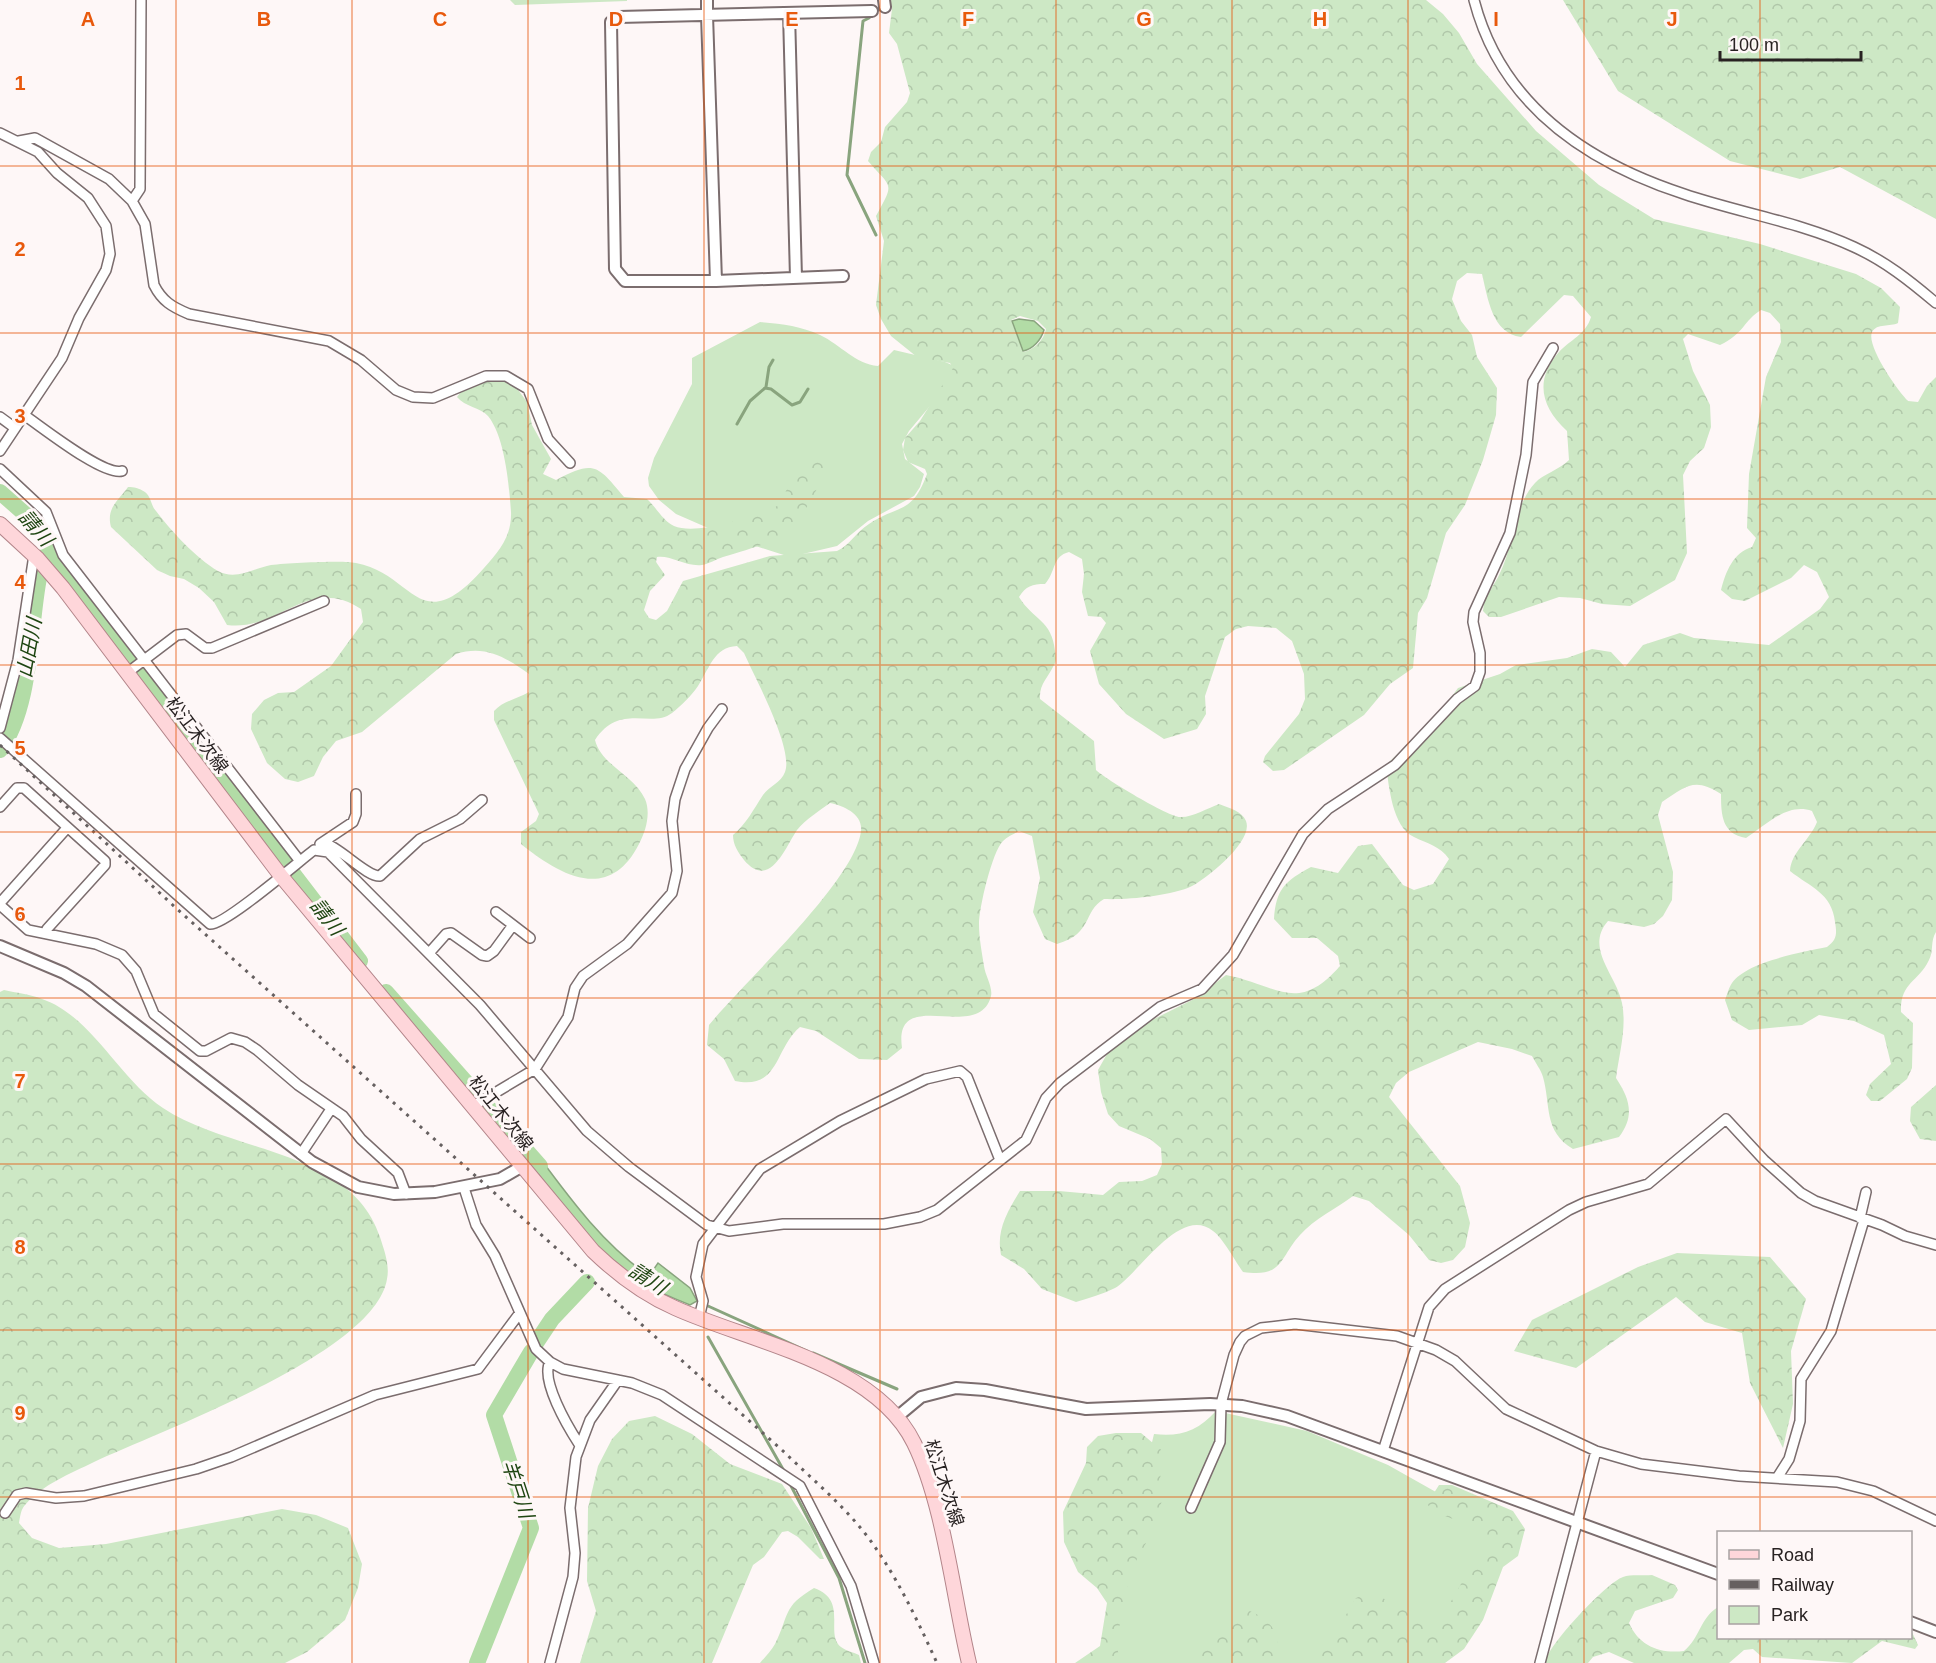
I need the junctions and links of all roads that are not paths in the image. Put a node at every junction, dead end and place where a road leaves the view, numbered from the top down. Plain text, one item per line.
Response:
1 (141, 0) edge
2 (707, 0) edge
3 (1474, 0) edge
4 (873, 11) dead end
5 (789, 13) junction
6 (707, 15) junction
7 (0, 133) edge
8 (19, 141) junction
9 (132, 201) junction
10 (843, 276) dead end
11 (796, 278) junction
12 (716, 281) junction
13 (1936, 303) edge
14 (1553, 348) dead end
15 (24, 415) junction
16 (0, 417) edge
17 (15, 428) junction
18 (0, 451) edge
19 (570, 463) dead end
20 (0, 469) edge
21 (122, 471) dead end
22 (0, 524) edge
23 (36, 557) junction
24 (324, 601) dead end
25 (145, 659) junction
26 (130, 671) junction
27 (722, 709) dead end
28 (0, 728) edge
29 (4, 741) edge
30 (356, 794) dead end
31 (482, 800) dead end
32 (0, 807) edge
33 (67, 828) junction
34 (323, 842) junction
35 (314, 850) junction
36 (299, 860) junction
37 (281, 876) junction
38 (0, 904) edge
39 (496, 912) dead end
40 (513, 925) junction
41 (47, 933) junction
42 (530, 939) dead end
43 (0, 946) edge
44 (430, 952) junction
45 (535, 1069) junction
46 (476, 1104) junction
47 (332, 1109) junction
48 (301, 1154) junction
49 (1000, 1160) junction
50 (521, 1167) junction
51 (464, 1188) junction
52 (1866, 1192) dead end
53 (406, 1194) junction
54 (1862, 1219) junction
55 (716, 1228) junction
56 (1936, 1245) edge
57 (519, 1314) junction
58 (699, 1318) junction
59 (1416, 1341) junction
60 (550, 1362) junction
61 (618, 1380) junction
62 (1221, 1404) junction
63 (897, 1417) junction
64 (579, 1444) junction
65 (1383, 1451) junction
66 (1596, 1451) junction
67 (1777, 1478) junction
68 (1191, 1509) dead end
69 (5, 1513) dead end
70 (1936, 1521) edge
71 (1577, 1523) junction
72 (1717, 1573) edge
73 (1912, 1622) edge
74 (1936, 1632) edge
75 (549, 1663) edge
76 (874, 1663) edge
77 (969, 1663) edge
78 (1540, 1663) edge

1 - 9 street
2 - 6 street
3 - 13 street
4 - 5 street
5 - 6 street
5 - 11 street
6 - 12 street
6 - 12 street
7 - 8 street
8 - 9 street
8 - 15 street
9 - 19 street
10 - 11 street
11 - 12 street
14 - 49 street
15 - 17 street
15 - 21 street
16 - 17 street
17 - 18 street
20 - 25 street
22 - 23 main road, 松江木次線
23 - 26 main road, 松江木次線
23 - 28 street
24 - 25 street
25 - 26 street
25 - 36 street
26 - 37 main road, 松江木次線
27 - 45 street
29 - 37 street
30 - 34 street
31 - 34 street
32 - 33 street
33 - 38 street
33 - 41 street
34 - 35 street
35 - 36 street
35 - 44 street
36 - 37 street
37 - 46 main road, 松江木次線
38 - 41 street
39 - 40 street
40 - 42 street
40 - 44 street
41 - 47 street
43 - 48 street
44 - 45 street
45 - 46 street
45 - 55 street
46 - 50 main road, 松江木次線
47 - 48 street
47 - 53 street
48 - 53 street
49 - 55 street
49 - 55 street
50 - 51 street
50 - 58 main road, 松江木次線
51 - 53 street
51 - 57 street
52 - 54 street
54 - 56 street
54 - 59 street
54 - 67 street
55 - 58 street
57 - 60 street
57 - 69 street
58 - 63 main road, 松江木次線
59 - 62 street
59 - 65 street
59 - 66 street
60 - 61 street
60 - 64 street
61 - 64 street
61 - 76 street
62 - 63 street
62 - 65 street
62 - 68 street
63 - 77 main road, 松江木次線
64 - 75 street
65 - 71 street
66 - 67 street
66 - 71 street
67 - 70 street
71 - 72 street
71 - 78 street
73 - 74 street

